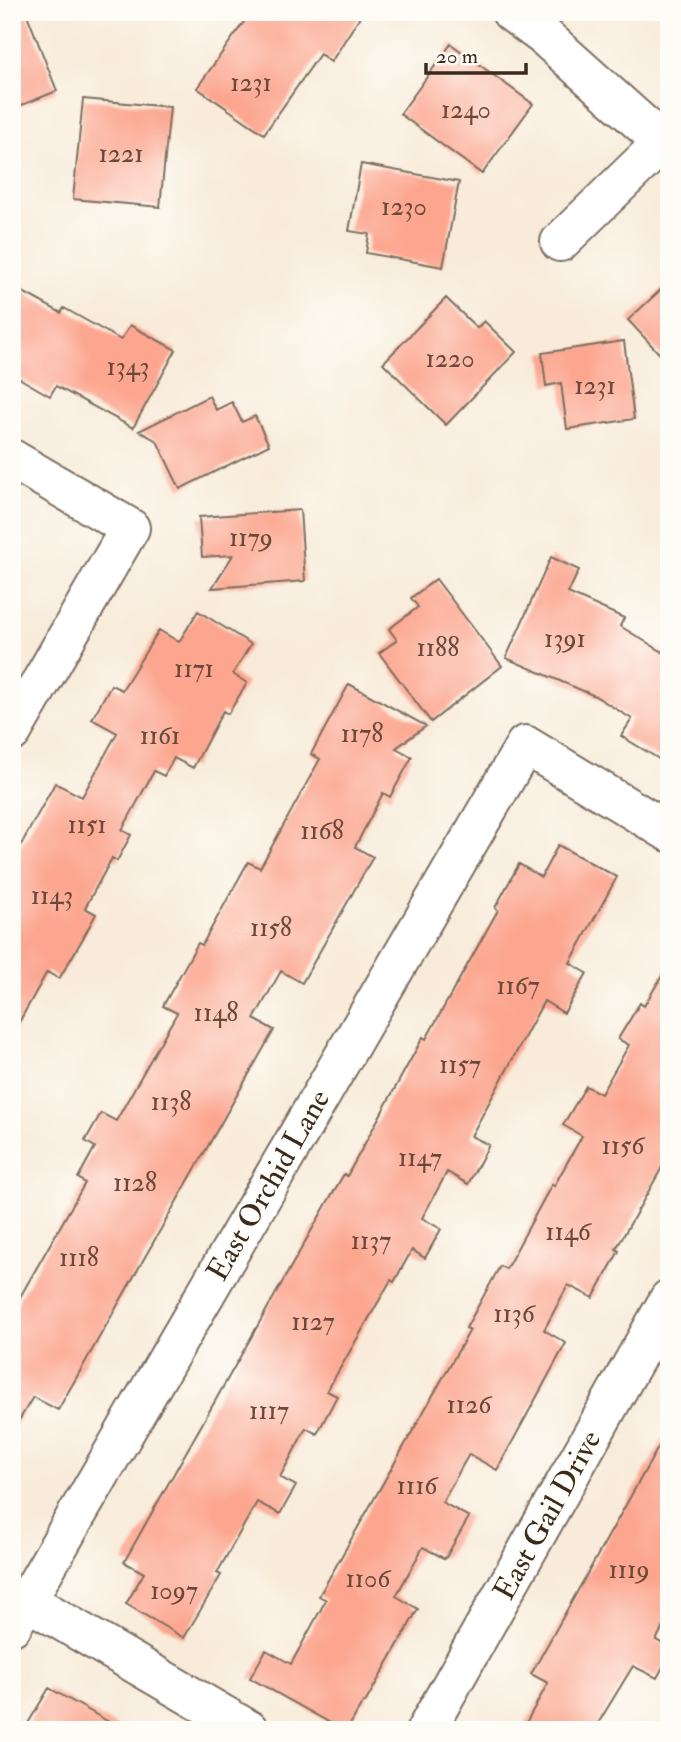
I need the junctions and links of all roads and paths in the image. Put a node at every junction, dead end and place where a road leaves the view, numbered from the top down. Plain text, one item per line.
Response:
1 (511, 12) edge
2 (666, 145) edge
3 (560, 242) dead end
4 (12, 460) edge
5 (12, 732) edge
6 (669, 832) edge
7 (669, 1299) edge
8 (19, 1613) edge
9 (249, 1730) edge
10 (426, 1730) edge

1 - 2 street
2 - 3 street
4 - 5 street
6 - 8 street, East Orchid Lane
7 - 10 street, East Gail Drive
8 - 9 street

